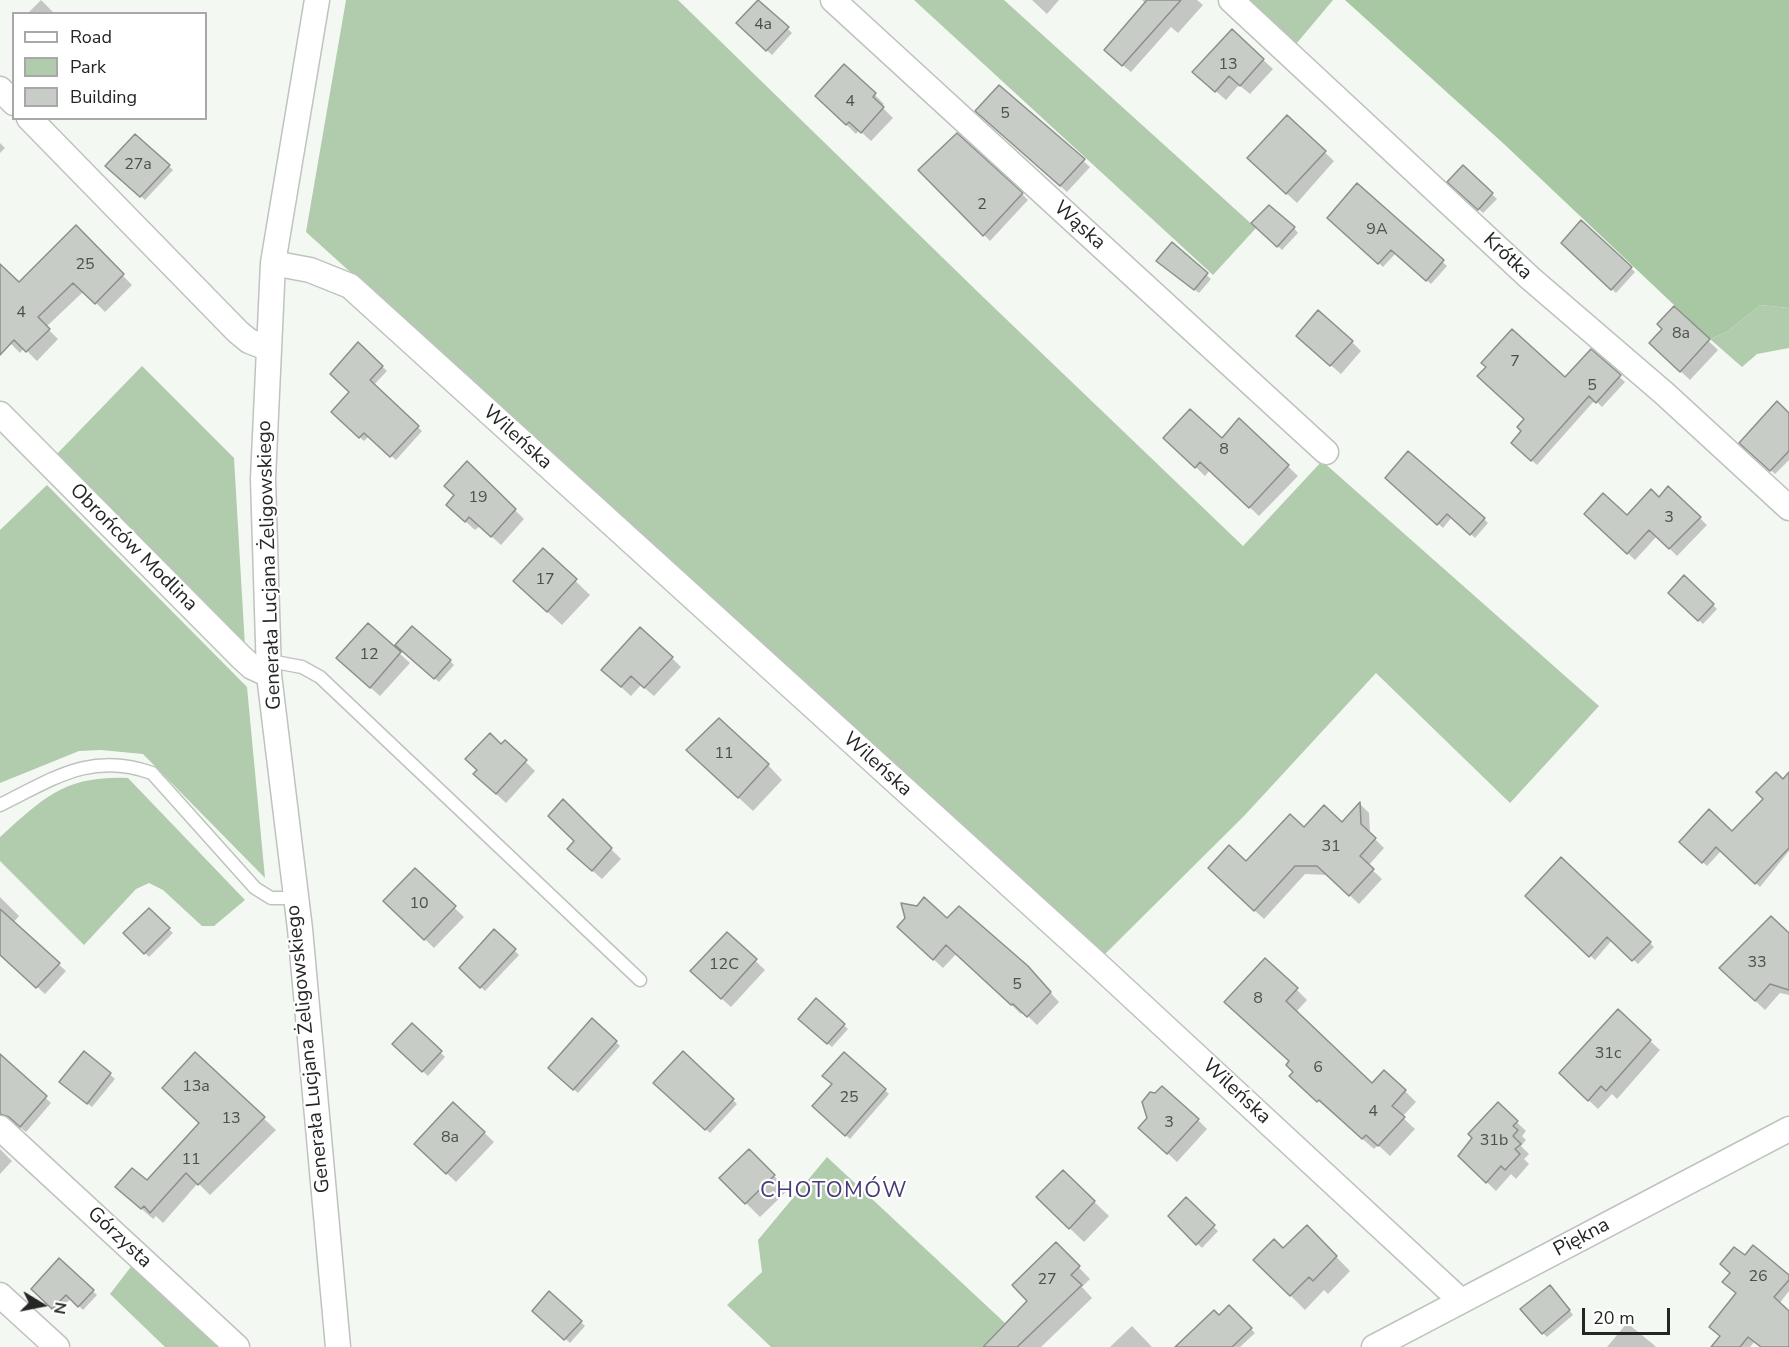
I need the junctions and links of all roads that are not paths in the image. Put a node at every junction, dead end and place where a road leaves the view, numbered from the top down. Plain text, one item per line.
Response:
1 (317, 0) edge
2 (833, 0) edge
3 (1231, 0) edge
4 (0, 89) edge
5 (12, 101) edge
6 (31, 120) edge
7 (273, 263) junction
8 (267, 348) junction
9 (0, 414) edge
10 (1326, 452) dead end
11 (1789, 508) edge
12 (270, 668) junction
13 (0, 805) edge
14 (295, 898) junction
15 (640, 980) dead end
16 (0, 1128) edge
17 (1789, 1129) edge
18 (0, 1295) edge
19 (1461, 1301) junction
20 (57, 1347) edge
21 (237, 1347) edge
22 (338, 1347) edge
23 (1374, 1347) edge

1 - 7 street, Generała Lucjana Żeligowskiego
2 - 10 street, Wąska
3 - 11 street, Krótka
4 - 5 street
6 - 8 street
7 - 8 street, Generała Lucjana Żeligowskiego
7 - 19 street, Wileńska
8 - 12 street, Generała Lucjana Żeligowskiego
9 - 12 street, Obrońców Modlina
12 - 14 street, Generała Lucjana Żeligowskiego
12 - 15 lane
13 - 14 lane
14 - 22 street, Generała Lucjana Żeligowskiego
16 - 21 street, Górzysta
17 - 19 street, Piękna
18 - 20 street
19 - 23 street, Piękna

